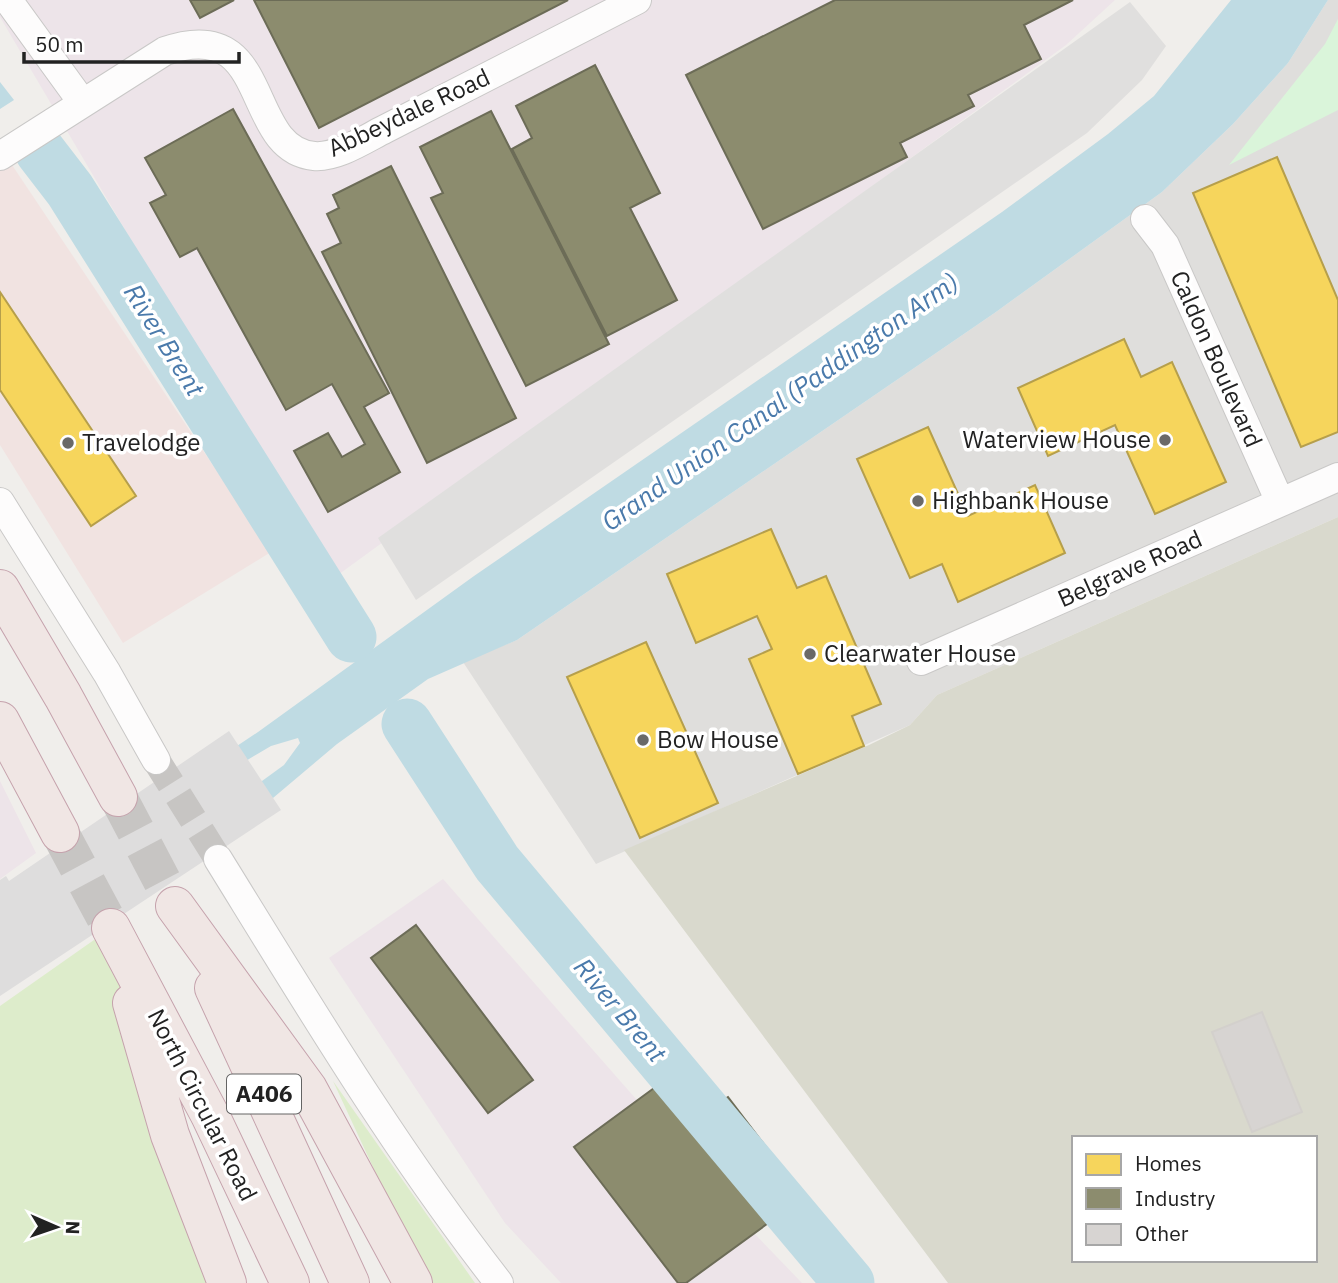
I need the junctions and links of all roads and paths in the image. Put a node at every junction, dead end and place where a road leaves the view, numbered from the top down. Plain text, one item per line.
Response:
1 (8, 0) edge
2 (637, 0) edge
3 (82, 102) junction
4 (0, 156) edge
5 (1145, 219) dead end
6 (1338, 477) edge
7 (0, 502) edge
8 (1280, 502) junction
9 (0, 589) edge
10 (921, 661) dead end
11 (0, 721) edge
12 (156, 760) tunnel mouth
13 (118, 797) tunnel mouth
14 (60, 833) tunnel mouth
15 (218, 859) tunnel mouth
16 (227, 1283) edge
17 (289, 1283) edge
18 (350, 1283) edge
19 (413, 1283) edge
20 (499, 1283) edge

1 - 3 street
2 - 3 street, Abbeydale Road
3 - 4 street, Abbeydale Road
5 - 8 street, Caldon Boulevard
6 - 8 street, Belgrave Road
7 - 12 street
8 - 10 street, Belgrave Road
9 - 13 highway
11 - 14 highway
15 - 20 street
16 - 17 highway, North Circular Road / A406
18 - 19 highway, A406

